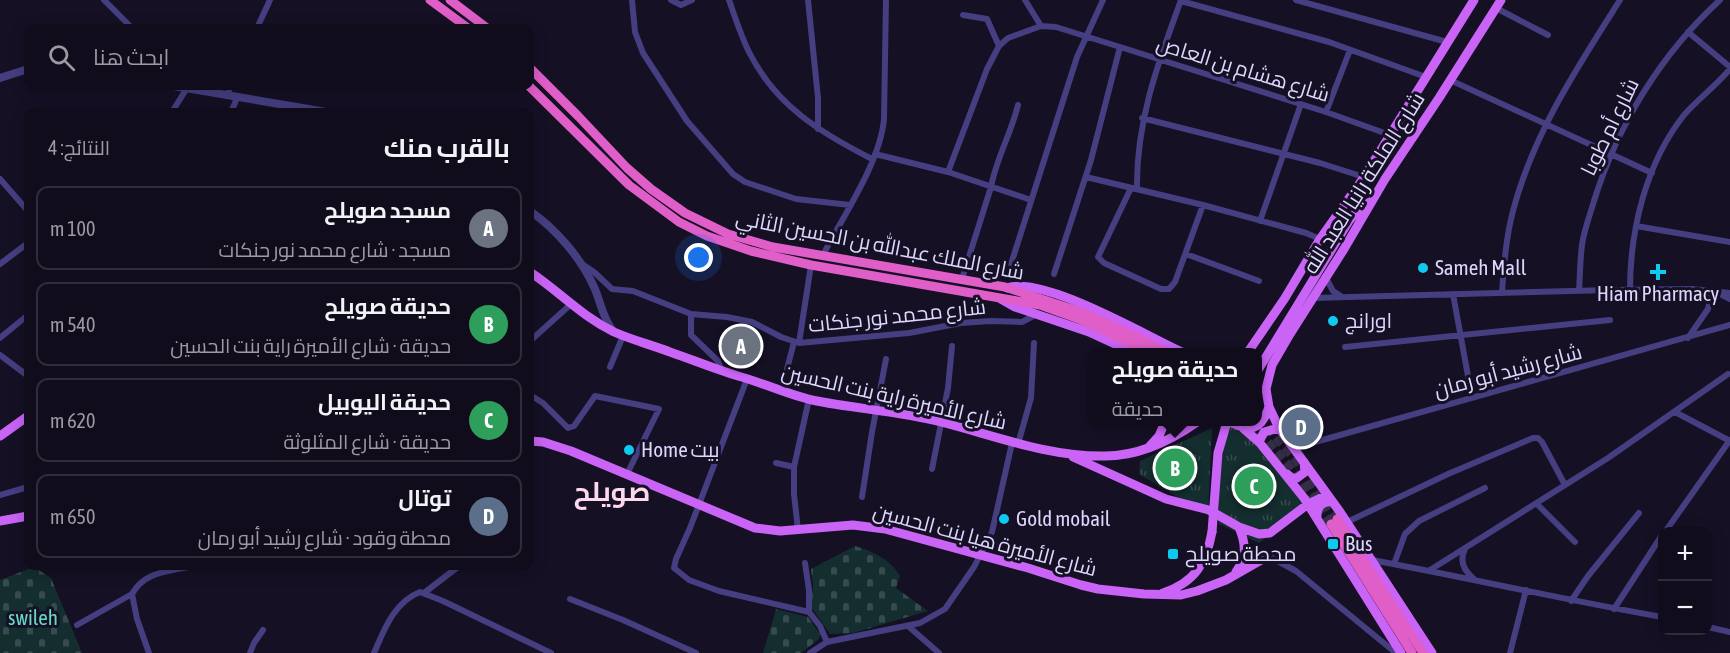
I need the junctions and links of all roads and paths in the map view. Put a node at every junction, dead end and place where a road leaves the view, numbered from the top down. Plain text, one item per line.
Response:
1 (104, 0) edge
2 (270, 0) edge
3 (430, 0) edge
4 (450, 0) edge
5 (632, 0) edge
6 (671, 0) edge
7 (692, 0) edge
8 (729, 0) edge
9 (808, 0) edge
10 (886, 0) edge
11 (1024, 0) edge
12 (1103, 0) edge
13 (1181, 0) edge
14 (1296, 0) edge
15 (1474, 0) edge
16 (1620, 0) edge
17 (1720, 0) edge
18 (1498, 4) edge
19 (963, 15) dead end
20 (128, 24) edge
21 (259, 24) edge
22 (463, 24) edge
23 (482, 24) edge
24 (1041, 26) junction
25 (1688, 32) junction
26 (1548, 35) dead end
27 (1086, 37) junction
28 (1447, 42) junction
29 (999, 46) junction
30 (1120, 46) junction
31 (1350, 50) junction
32 (1160, 60) junction
33 (1730, 68) edge
34 (24, 70) edge
35 (534, 72) edge
36 (1426, 77) junction
37 (0, 78) edge
38 (1450, 80) junction
39 (186, 90) edge
40 (229, 90) edge
41 (533, 90) edge
42 (238, 96) junction
43 (1301, 104) junction
44 (1018, 105) dead end
45 (174, 108) edge
46 (233, 108) edge
47 (304, 108) edge
48 (1326, 112) junction
49 (1142, 118) junction
50 (1546, 125) junction
51 (818, 129) junction
52 (1390, 135) junction
53 (1283, 154) junction
54 (1612, 154) junction
55 (874, 156) junction
56 (948, 172) junction
57 (1652, 173) junction
58 (1086, 177) junction
59 (1364, 177) junction
60 (0, 179) edge
61 (991, 187) junction
62 (1134, 189) junction
63 (1031, 200) junction
64 (1371, 201) junction
65 (850, 205) junction
66 (1203, 205) junction
67 (24, 206) edge
68 (534, 215) edge
69 (1260, 221) junction
70 (1636, 226) junction
71 (1320, 239) junction
72 (1730, 242) edge
73 (24, 246) edge
74 (1186, 254) junction
75 (823, 255) junction
76 (579, 262) junction
77 (0, 264) edge
78 (1011, 264) dead end
79 (811, 265) junction
80 (1054, 274) dead end
81 (534, 275) edge
82 (1326, 278) junction
83 (962, 279) junction
84 (1258, 281) dead end
85 (1007, 288) junction
86 (1630, 290) junction
87 (1579, 291) junction
88 (1502, 292) junction
89 (1714, 292) junction
90 (1730, 293) edge
91 (1454, 294) junction
92 (999, 297) junction
93 (1342, 297) junction
94 (1313, 298) junction
95 (1730, 299) edge
96 (570, 305) junction
97 (600, 305) junction
98 (691, 314) junction
99 (1039, 314) junction
100 (24, 318) edge
101 (591, 319) junction
102 (1610, 320) dead end
103 (1730, 325) edge
104 (619, 334) junction
105 (1459, 335) junction
106 (534, 337) edge
107 (0, 338) edge
108 (1688, 338) junction
109 (797, 343) junction
110 (1034, 343) dead end
111 (952, 346) dead end
112 (1345, 346) dead end
113 (1123, 348) edge
114 (1141, 348) edge
115 (1158, 348) edge
116 (1174, 348) edge
117 (1250, 348) edge
118 (0, 355) edge
119 (886, 359) dead end
120 (1262, 362) edge
121 (610, 367) dead end
122 (787, 369) dead end
123 (722, 371) junction
124 (24, 373) edge
125 (1728, 374) dead end
126 (747, 379) junction
127 (1262, 388) edge
128 (534, 397) edge
129 (1472, 398) junction
130 (808, 399) junction
131 (1269, 407) junction
132 (876, 411) junction
133 (1676, 412) junction
134 (24, 419) edge
135 (1262, 420) edge
136 (941, 422) junction
137 (1164, 426) edge
138 (1191, 426) edge
139 (1227, 426) edge
140 (1238, 426) edge
141 (1257, 426) edge
142 (1243, 428) junction
143 (1279, 428) junction
144 (0, 436) edge
145 (534, 441) edge
146 (1730, 441) edge
147 (1259, 442) junction
148 (1015, 444) junction
149 (1294, 448) junction
150 (1147, 449) junction
151 (1065, 453) junction
152 (1304, 461) junction
153 (776, 463) dead end
154 (794, 467) junction
155 (932, 469) dead end
156 (627, 474) junction
157 (1287, 474) junction
158 (1564, 485) junction
159 (24, 488) edge
160 (1485, 488) dead end
161 (0, 495) edge
162 (862, 497) dead end
163 (1330, 498) junction
164 (1308, 504) junction
165 (1537, 504) junction
166 (698, 505) junction
167 (1639, 513) dead end
168 (1317, 516) junction
169 (24, 517) edge
170 (0, 521) edge
171 (1338, 522) junction
172 (1239, 527) junction
173 (1668, 527) edge
174 (798, 530) junction
175 (1575, 542) dead end
176 (1658, 542) edge
177 (1465, 549) junction
178 (981, 555) junction
179 (1261, 560) joint
180 (1372, 560) junction
181 (805, 563) dead end
182 (1394, 564) junction
183 (175, 570) edge
184 (454, 570) edge
185 (1430, 570) junction
186 (1234, 576) junction
187 (1474, 579) junction
188 (1526, 590) junction
189 (424, 593) junction
190 (132, 594) junction
191 (1158, 595) junction
192 (570, 599) dead end
193 (1572, 601) junction
194 (1614, 609) junction
195 (808, 612) junction
196 (1658, 616) edge
197 (78, 625) dead end
198 (908, 627) junction
199 (1712, 628) edge
200 (263, 630) dead end
201 (1730, 632) edge
202 (827, 642) junction
203 (543, 651) edge
204 (149, 653) edge
205 (250, 653) edge
206 (374, 653) edge
207 (551, 653) edge
208 (696, 653) edge
209 (810, 653) edge
210 (939, 653) edge
211 (1396, 653) edge
212 (1401, 653) edge
213 (1412, 653) edge
214 (1423, 653) edge
215 (1432, 653) edge
216 (1510, 653) edge

1 - 20 street
2 - 21 street
3 - 22 highway
4 - 23 highway
5 - 65 street
6 - 7 street
8 - 51 street
9 - 51 street
10 - 55 street
11 - 24 street
12 - 27 street
13 - 31 street
13 - 32 street
14 - 28 street
15 - 28 main road, شارع الملكة رانيا العبد الله
16 - 50 street
17 - 25 street, شارع أم طوبا
18 - 26 street
18 - 38 main road, شارع الملكة رانيا العبد الله
19 - 29 street
24 - 27 street, شارع هشام بن العاص
24 - 29 street
25 - 33 street
25 - 54 street, شارع أم طوبا
27 - 30 street, شارع هشام بن العاص
27 - 63 street
28 - 36 main road, شارع الملكة رانيا العبد الله
29 - 56 street
30 - 32 street, شارع هشام بن العاص
30 - 58 street
31 - 36 street
31 - 48 street
32 - 43 street, شارع هشام بن العاص
32 - 49 street
33 - 57 street
34 - 37 street
35 - 75 highway, شارع الملك عبدالله بن الحسين الثاني
36 - 52 main road, شارع الملكة رانيا العبد الله
38 - 50 street
38 - 64 main road, شارع الملكة رانيا العبد الله
39 - 45 street
40 - 42 street
41 - 79 highway, شارع الملك عبدالله بن الحسين الثاني
42 - 46 street
42 - 47 street
43 - 48 street, شارع هشام بن العاص
43 - 53 street
44 - 61 street
48 - 52 street, شارع هشام بن العاص
49 - 53 street
49 - 62 street
50 - 54 street
50 - 88 street
51 - 55 street
52 - 59 main road, شارع الملكة رانيا العبد الله
53 - 59 street
53 - 69 street
54 - 57 street
54 - 87 street, شارع أم طوبا
55 - 56 street
55 - 65 street
56 - 61 street
57 - 70 street
58 - 62 street
58 - 80 street
59 - 71 main road, شارع الملكة رانيا العبد الله
60 - 67 street
61 - 63 street
61 - 83 street
62 - 66 street
62 - 74 street
63 - 78 street
64 - 82 main road, شارع الملكة رانيا العبد الله
64 - 120 main road
65 - 75 street
66 - 69 street
66 - 74 street
68 - 76 street
69 - 71 street
70 - 72 street
70 - 86 street
71 - 117 main road, شارع الملكة رانيا العبد الله
73 - 77 street
74 - 84 street
75 - 83 highway, شارع الملك عبدالله بن الحسين الثاني
76 - 97 street
76 - 98 street, شارع محمد نور جنكات
79 - 92 highway, شارع الملك عبدالله بن الحسين الثاني
79 - 109 street
81 - 96 main road, شارع الأميرة راية بنت الحسين
82 - 93 street
82 - 94 main road, شارع الملكة رانيا العبد الله
83 - 85 highway, شارع الملك عبدالله بن الحسين الثاني
85 - 115 highway, شارع الملك عبدالله بن الحسين الثاني
85 - 116 main road
86 - 87 street
86 - 89 street
87 - 88 street
88 - 91 street
89 - 90 street
89 - 95 street
89 - 108 street
91 - 93 street
91 - 105 street
92 - 99 main road
92 - 114 highway, شارع الملك عبدالله بن الحسين الثاني
93 - 94 street
94 - 127 main road, شارع الملكة رانيا العبد الله
96 - 101 main road, شارع الأميرة راية بنت الحسين
96 - 106 street
97 - 101 street
97 - 104 street
98 - 109 street, شارع محمد نور جنكات
98 - 123 street
99 - 109 street, شارع محمد نور جنكات
99 - 113 main road
100 - 107 street
101 - 104 main road, شارع الأميرة راية بنت الحسين
102 - 105 street
103 - 108 street, شارع رشيد أبو رمان
104 - 121 street
104 - 123 main road, شارع الأميرة راية بنت الحسين
105 - 112 street
105 - 129 street
108 - 129 street, شارع رشيد أبو رمان
109 - 122 street
110 - 148 street
111 - 136 street
118 - 124 street
119 - 132 street
123 - 126 main road, شارع الأميرة راية بنت الحسين
125 - 133 street
126 - 130 main road, شارع الأميرة راية بنت الحسين
126 - 166 street
127 - 131 main road
128 - 156 street
129 - 149 street, شارع رشيد أبو رمان
130 - 132 main road, شارع الأميرة راية بنت الحسين
130 - 154 street
131 - 135 main road
131 - 143 main road
132 - 136 main road, شارع الأميرة راية بنت الحسين
132 - 162 street
133 - 146 street
133 - 158 street
134 - 144 main road
136 - 148 main road, شارع الأميرة راية بنت الحسين
136 - 155 street
137 - 150 main road
138 - 150 main road, شارع الأميرة راية بنت الحسين
139 - 191 main road, bridge
140 - 142 main road
141 - 142 main road
142 - 147 main road
143 - 147 main road
143 - 149 main road
145 - 156 main road, شارع الأميرة هيا بنت الحسين
146 - 173 street
147 - 157 main road
148 - 151 main road, شارع الأميرة راية بنت الحسين
148 - 178 street
149 - 152 main road
150 - 151 main road, شارع الأميرة راية بنت الحسين
151 - 172 main road
152 - 157 main road
152 - 163 main road
153 - 154 street
154 - 174 street
156 - 166 main road, شارع الأميرة هيا بنت الحسين
157 - 164 main road
158 - 165 street
158 - 171 street
159 - 161 street
160 - 182 street
163 - 164 main road
163 - 168 main road
163 - 171 main road
164 - 168 main road
164 - 172 main road
165 - 175 street
165 - 177 street
166 - 174 main road, شارع الأميرة هيا بنت الحسين
166 - 195 street
167 - 193 street
168 - 212 main road
169 - 170 main road
171 - 180 main road
171 - 213 highway
171 - 214 highway
172 - 186 main road
174 - 178 main road, شارع الأميرة هيا بنت الحسين
176 - 194 street
177 - 185 street
177 - 187 street
178 - 191 main road, شارع الأميرة هيا بنت الحسين
178 - 198 street
179 - 186 main road, شارع الأميرة هيا بنت الحسين
179 - 211 street
180 - 182 street
180 - 215 main road
181 - 195 street
182 - 185 street
183 - 190 street
184 - 189 street
185 - 187 street
186 - 191 main road, شارع الأميرة هيا بنت الحسين
187 - 188 street
188 - 193 street
188 - 216 street
189 - 203 street
189 - 206 street
190 - 197 street
190 - 204 street
192 - 208 street
193 - 194 street
194 - 196 street
195 - 202 street
198 - 202 street
198 - 210 street
199 - 201 street
200 - 205 street
202 - 209 street
203 - 207 street

